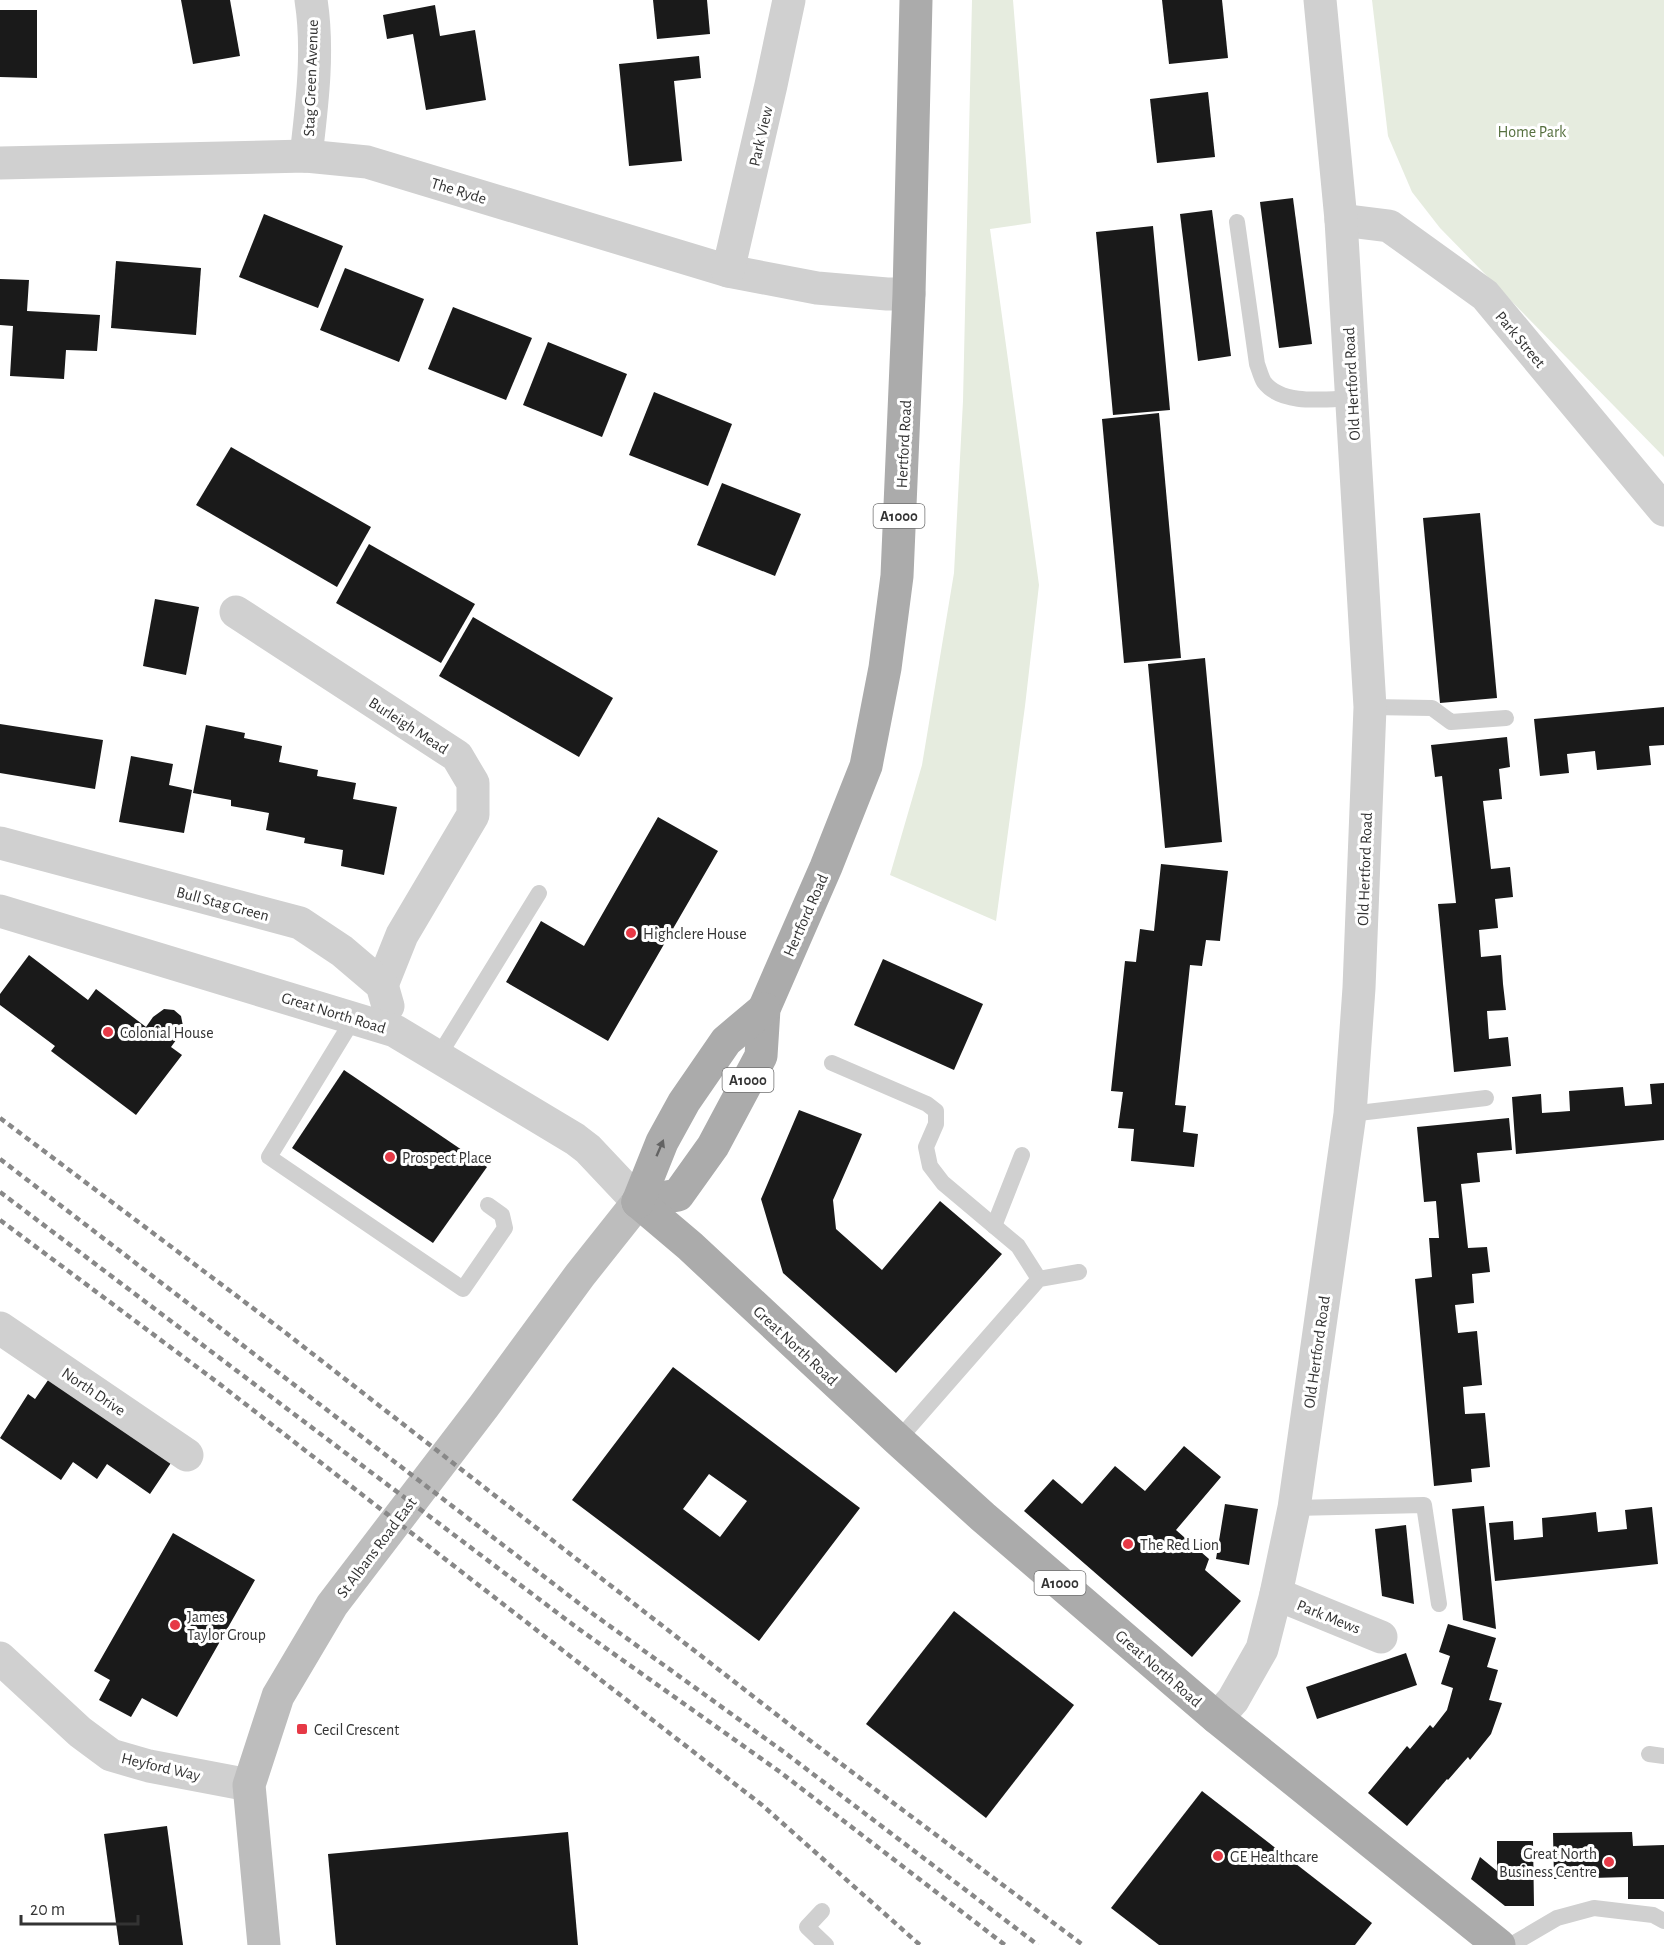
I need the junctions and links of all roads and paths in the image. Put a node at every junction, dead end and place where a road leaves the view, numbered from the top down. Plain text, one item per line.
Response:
1 (310, 0) edge
2 (789, 0) edge
3 (916, 0) edge
4 (1320, 0) edge
5 (306, 156) junction
6 (0, 163) edge
7 (1341, 220) junction
8 (1237, 222) dead end
9 (728, 271) junction
10 (909, 294) junction
11 (1352, 398) junction
12 (1664, 510) edge
13 (236, 612) dead end
14 (1370, 707) junction
15 (1506, 718) dead end
16 (0, 843) edge
17 (539, 893) dead end
18 (0, 912) edge
19 (382, 985) junction
20 (764, 1009) junction
21 (354, 1018) junction
22 (395, 1031) junction
23 (438, 1057) junction
24 (832, 1063) dead end
25 (1486, 1098) dead end
26 (1350, 1114) junction
27 (1022, 1155) dead end
28 (638, 1202) junction
29 (488, 1205) dead end
30 (994, 1226) junction
31 (1079, 1272) dead end
32 (1039, 1279) junction
33 (0, 1328) edge
34 (898, 1440) junction
35 (187, 1455) dead end
36 (1294, 1508) junction
37 (1276, 1594) junction
38 (1439, 1604) dead end
39 (1381, 1637) dead end
40 (0, 1658) edge
41 (1217, 1718) junction
42 (249, 1785) junction
43 (822, 1911) dead end
44 (1664, 1921) edge
45 (264, 1945) edge
46 (826, 1945) edge
47 (1499, 1945) edge
48 (1511, 1945) edge

1 - 5 street, Stag Green Avenue
2 - 9 street, Park View
3 - 10 main road, Hertford Road / A1000
4 - 7 street, Old Hertford Road
5 - 6 street, The Ryde
5 - 9 street, The Ryde
7 - 11 street, Old Hertford Road
7 - 12 street, Park Street
8 - 11 lane
9 - 10 street, The Ryde
10 - 20 main road, Hertford Road / A1000
11 - 14 street, Old Hertford Road
13 - 19 street, Burleigh Mead
14 - 15 lane
14 - 26 street, Old Hertford Road
16 - 19 street, Bull Stag Green
17 - 23 lane
18 - 21 street, Great North Road
19 - 22 street
28 -> 20 main road, Hertford Road
20 - 28 main road, Hertford Road / A1000
21 - 22 street, Great North Road
21 - 29 lane
22 - 23 street, Great North Road
23 - 28 street, Great North Road
24 - 30 lane
25 - 26 lane
26 - 36 street, Old Hertford Road
27 - 30 lane
28 - 34 main road, Great North Road / A1000
28 - 42 main road, St Albans Road East
30 - 32 lane
31 - 32 lane
32 - 34 lane
33 - 35 street, North Drive
34 - 41 main road, Great North Road / A1000
36 - 37 street, Old Hertford Road
36 - 38 lane
37 - 39 street, Park Mews
37 - 41 street, Old Hertford Road
40 - 42 street, Heyford Way
41 - 47 main road, Great North Road / A1000
42 - 45 main road, St Albans Road East
43 - 46 lane
44 - 48 lane

